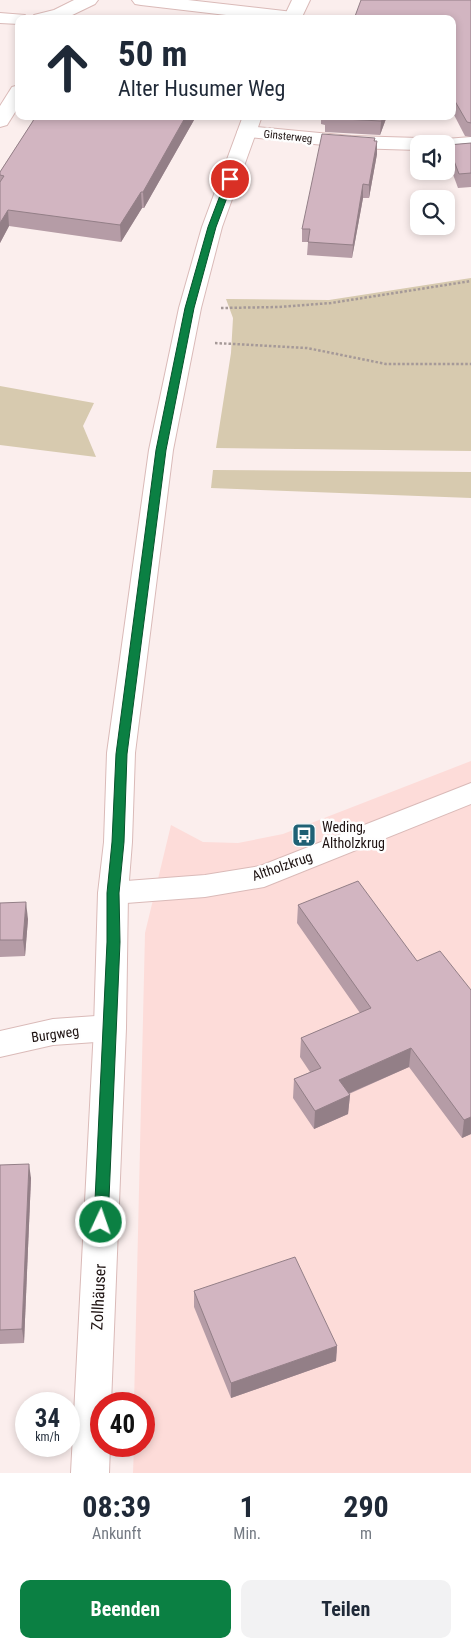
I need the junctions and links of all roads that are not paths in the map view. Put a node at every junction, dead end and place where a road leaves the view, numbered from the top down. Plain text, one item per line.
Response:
1 (88, 0) edge
2 (141, 0) edge
3 (301, 0) edge
4 (60, 15) edge
5 (267, 15) edge
6 (294, 15) edge
7 (0, 18) edge
8 (15, 19) edge
9 (15, 97) edge
10 (0, 120) edge
11 (250, 124) edge
12 (471, 143) edge
13 (410, 144) edge
14 (455, 144) edge
15 (471, 793) edge
16 (113, 893) junction
17 (110, 1028) junction
18 (0, 1044) edge
19 (90, 1473) edge

1 - 4 street
2 - 5 street
3 - 6 street
7 - 8 street
9 - 10 street
11 - 13 street, Ginsterweg
11 - 16 street, Zollhäuser
12 - 14 street
15 - 16 street, Altholzkrug
16 - 17 street, Zollhäuser
17 - 18 street, Burgweg
17 - 19 street, Zollhäuser

